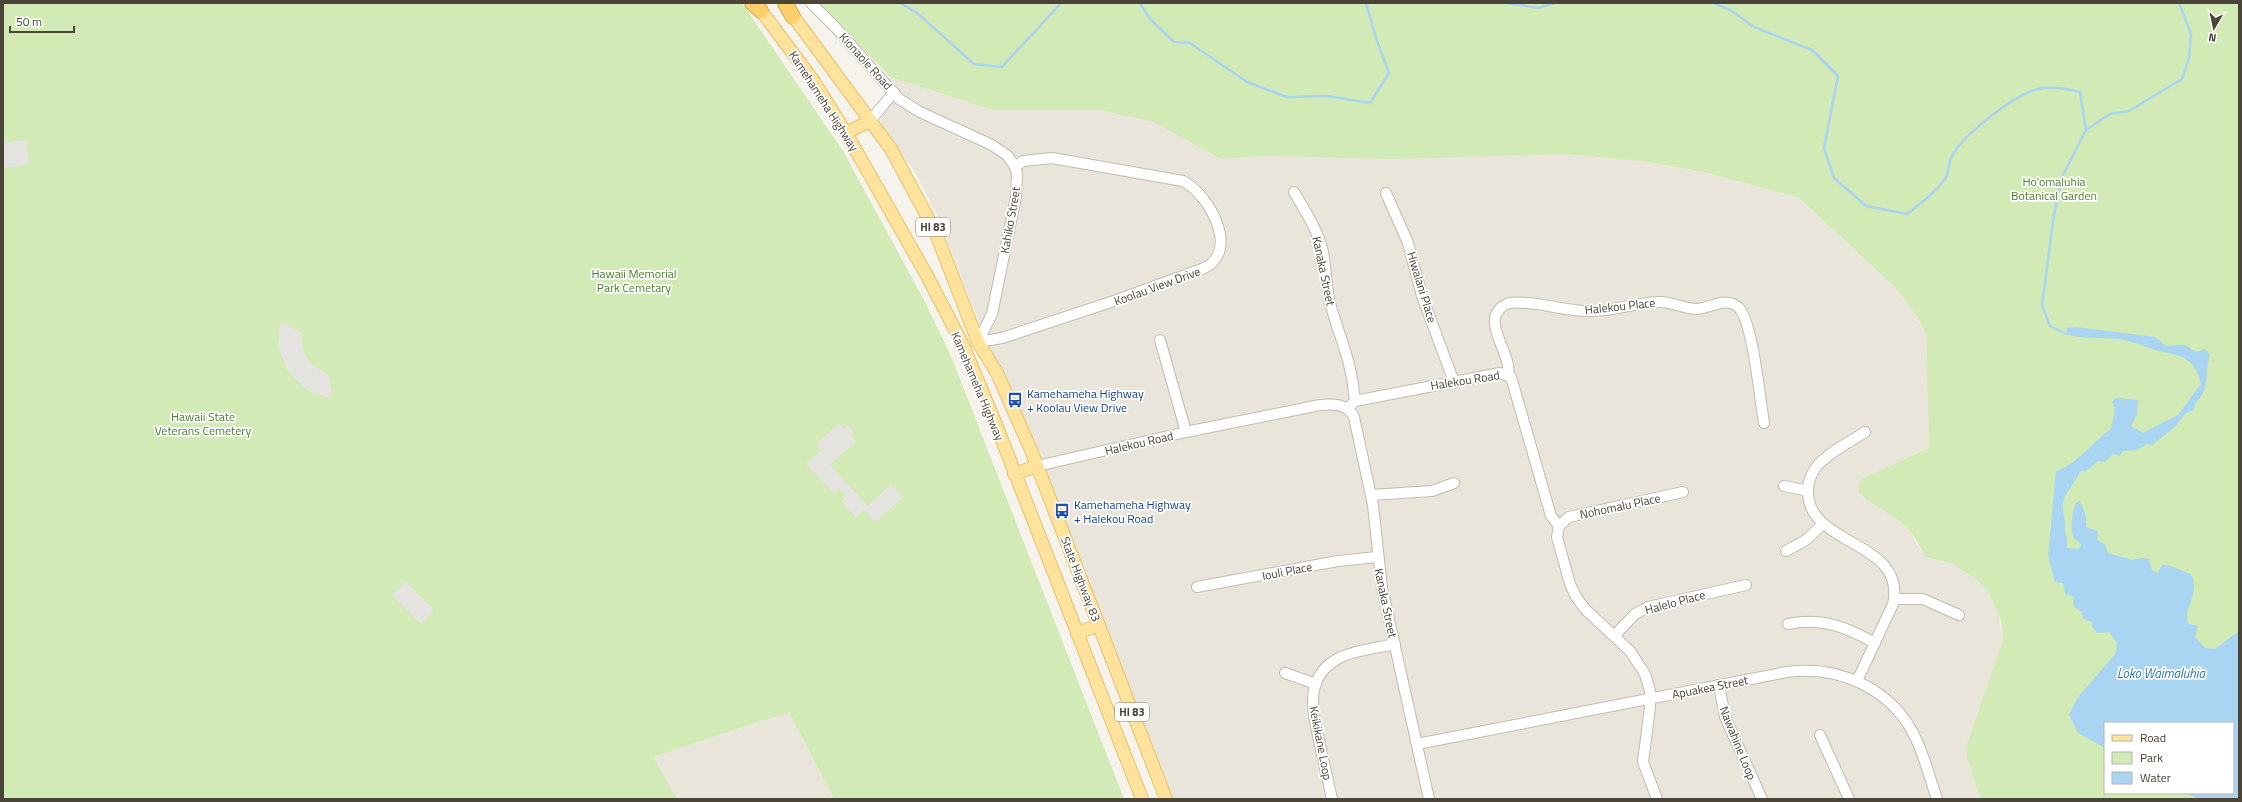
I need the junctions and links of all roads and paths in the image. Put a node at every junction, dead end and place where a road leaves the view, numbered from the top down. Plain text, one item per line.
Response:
1 (784, 3) edge
2 (811, 3) edge
3 (756, 6) edge
4 (793, 17) joint
5 (894, 92) junction
6 (870, 121) junction
7 (846, 133) junction
8 (1015, 167) junction
9 (1294, 192) dead end
10 (1386, 193) dead end
11 (1160, 340) dead end
12 (978, 342) junction
13 (963, 345) junction
14 (1508, 375) junction
15 (1454, 382) junction
16 (1355, 401) junction
17 (1348, 408) junction
18 (1764, 423) dead end
19 (1186, 432) junction
20 (1865, 432) dead end
21 (1037, 466) junction
22 (1014, 474) junction
23 (1454, 483) dead end
24 (1784, 486) dead end
25 (1808, 490) junction
26 (1683, 492) dead end
27 (1372, 495) junction
28 (1823, 524) junction
29 (1559, 526) junction
30 (1786, 550) dead end
31 (1377, 557) junction
32 (1746, 585) dead end
33 (1197, 587) dead end
34 (1894, 598) junction
35 (1959, 615) dead end
36 (1788, 624) dead end
37 (1099, 625) junction
38 (1077, 633) junction
39 (1614, 636) junction
40 (1875, 642) junction
41 (1394, 644) junction
42 (1285, 673) dead end
43 (1857, 681) junction
44 (1316, 684) junction
45 (1719, 685) junction
46 (1650, 698) junction
47 (1820, 736) dead end
48 (1417, 744) junction
49 (1142, 799) edge
50 (1166, 799) edge
51 (1332, 799) edge
52 (1429, 799) edge
53 (1657, 799) edge
54 (1762, 799) edge
55 (1849, 799) edge
56 (1937, 799) edge

1 - 4 highway
2 - 5 street, Kionaole Road
3 - 7 main road, Kamehameha Highway / HI 83
4 - 6 main road, Kamehameha Highway / HI 83
5 - 6 street, Kionaole Road
5 - 8 street
6 - 7 main road
6 - 12 main road, Kamehameha Highway / HI 83
7 - 13 main road, Kamehameha Highway / HI 83
8 - 12 street, Kahiko Street
8 - 12 street, Koolau View Drive
9 - 16 street, Kanaka Street
10 - 15 street, Hiwalani Place
11 - 19 street
12 - 13 main road
12 - 21 main road, State Highway 83 / HI 83
13 - 22 main road, Kamehameha Highway / HI 83
14 - 15 street, Halekou Road
14 - 18 street, Halekou Place
14 - 29 street, Halekou Road
15 - 16 street, Halekou Road
16 - 17 street
17 - 19 street, Halekou Road
17 - 27 street, Kanaka Street
19 - 21 street, Halekou Road
20 - 25 street
21 - 22 main road
21 - 37 main road, State Highway 83 / HI 83
22 - 38 main road, Kamehameha Highway / HI 83
23 - 27 street
24 - 25 street
25 - 28 street
26 - 29 street, Nohomalu Place
27 - 31 street, Kanaka Street
28 - 30 street
28 - 34 street
29 - 39 street, Halekou Road
31 - 33 street, Iouli Place
31 - 41 street, Kanaka Street
32 - 39 street, Halelo Place
34 - 35 street
34 - 40 street
36 - 40 street
37 - 38 main road
37 - 50 main road, State Highway 83 / HI 83
38 - 49 main road, Kamehameha Highway / HI 83
39 - 46 street, Halekou Road
40 - 43 street
41 - 44 street, Keikikane Loop
41 - 48 street, Kanaka Street
42 - 44 street
43 - 45 street, Apuakea Street
43 - 56 street, Apuakea Street
44 - 51 street, Keikikane Loop
45 - 46 street, Apuakea Street
45 - 54 street, Nawahine Loop
46 - 48 street, Apuakea Street
46 - 53 street, Halekou Road
47 - 55 street
48 - 52 street, Kanaka Street

